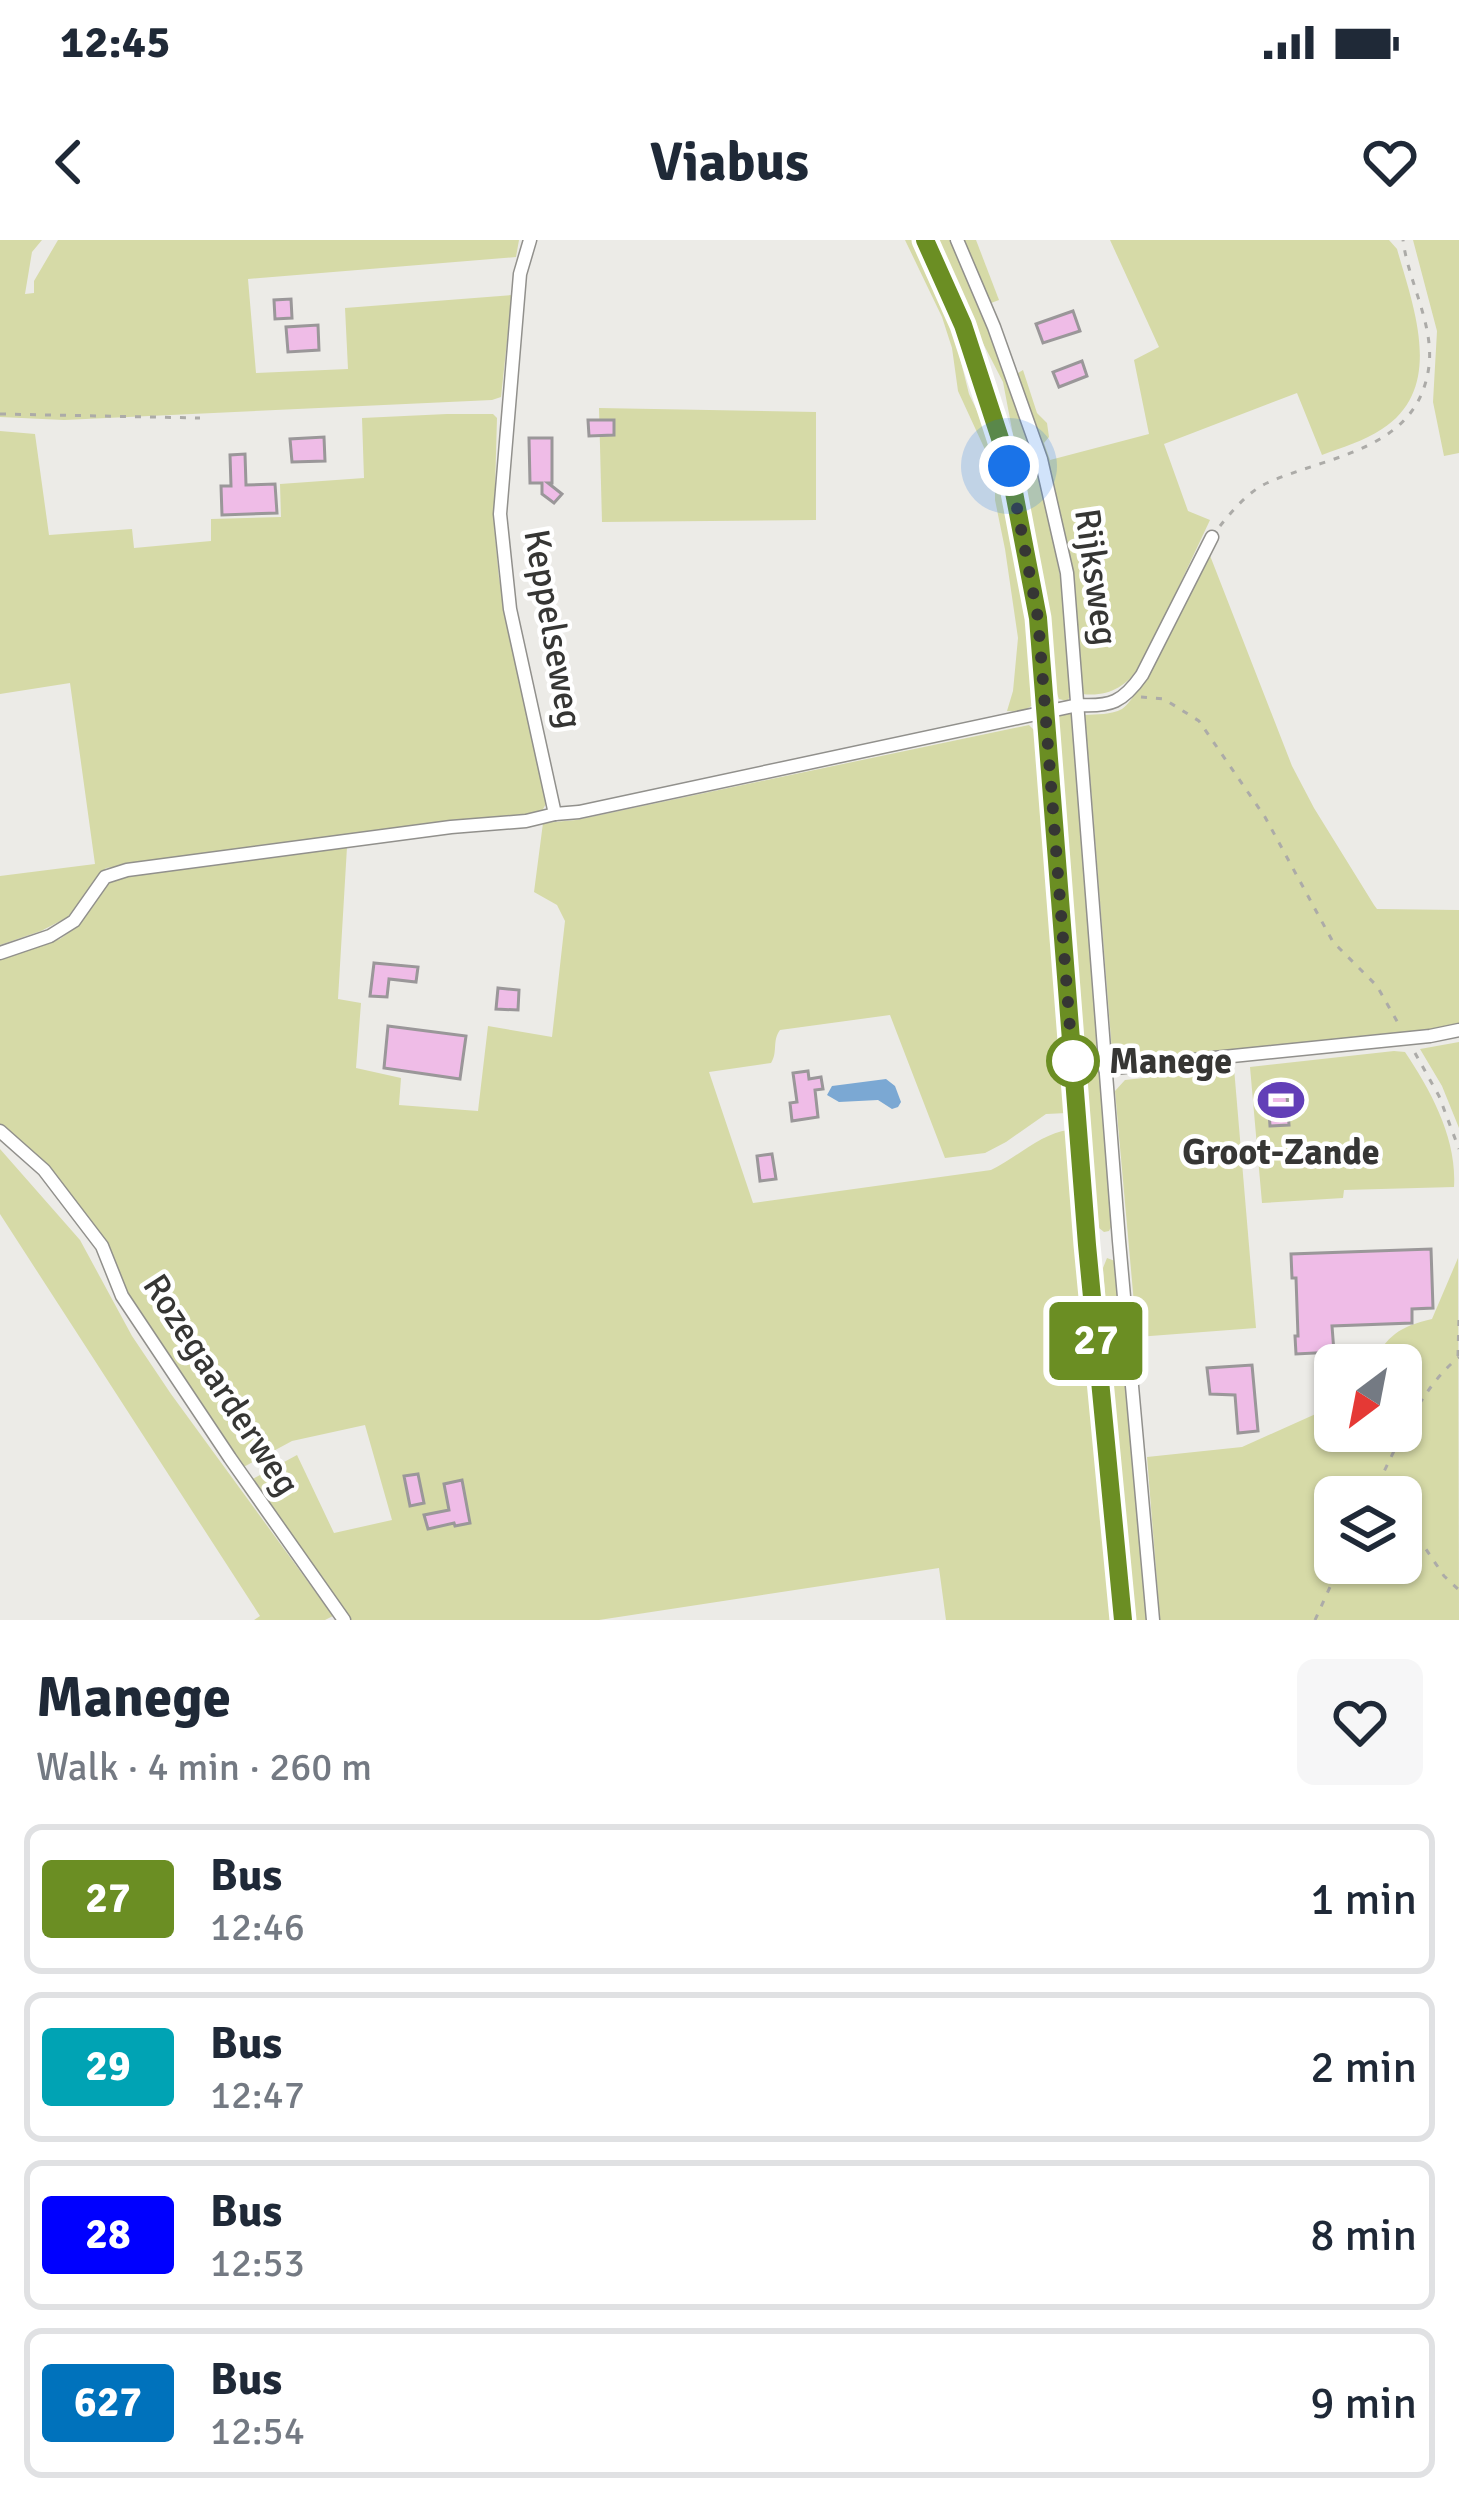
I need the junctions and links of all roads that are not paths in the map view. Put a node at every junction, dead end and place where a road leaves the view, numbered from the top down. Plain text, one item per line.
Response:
1 (530, 240) edge
2 (925, 240) edge
3 (957, 240) edge
4 (1211, 537) road end
5 (1078, 705) junction
6 (1046, 712) junction
7 (555, 814) junction
8 (0, 953) edge
9 (1459, 1030) edge
10 (1105, 1069) junction
11 (0, 1131) edge
12 (1119, 1241) junction
13 (1087, 1245) junction
14 (344, 1620) edge
15 (1124, 1620) edge
16 (1153, 1620) edge

1 - 7 street, Keppelseweg
2 - 6 main road, Rijksweg
3 - 5 street, Rijksweg
4 - 5 street, Rijksweg
5 - 6 street, Rijksweg
5 - 10 street, Rijksweg
6 - 7 street
6 - 13 main road, Rijksweg
7 - 8 street
9 - 10 street
10 - 12 street, Rijksweg
11 - 14 street, Rozegaarderweg
12 - 13 street
12 - 16 street, Rijksweg
13 - 15 main road, Rijksweg

